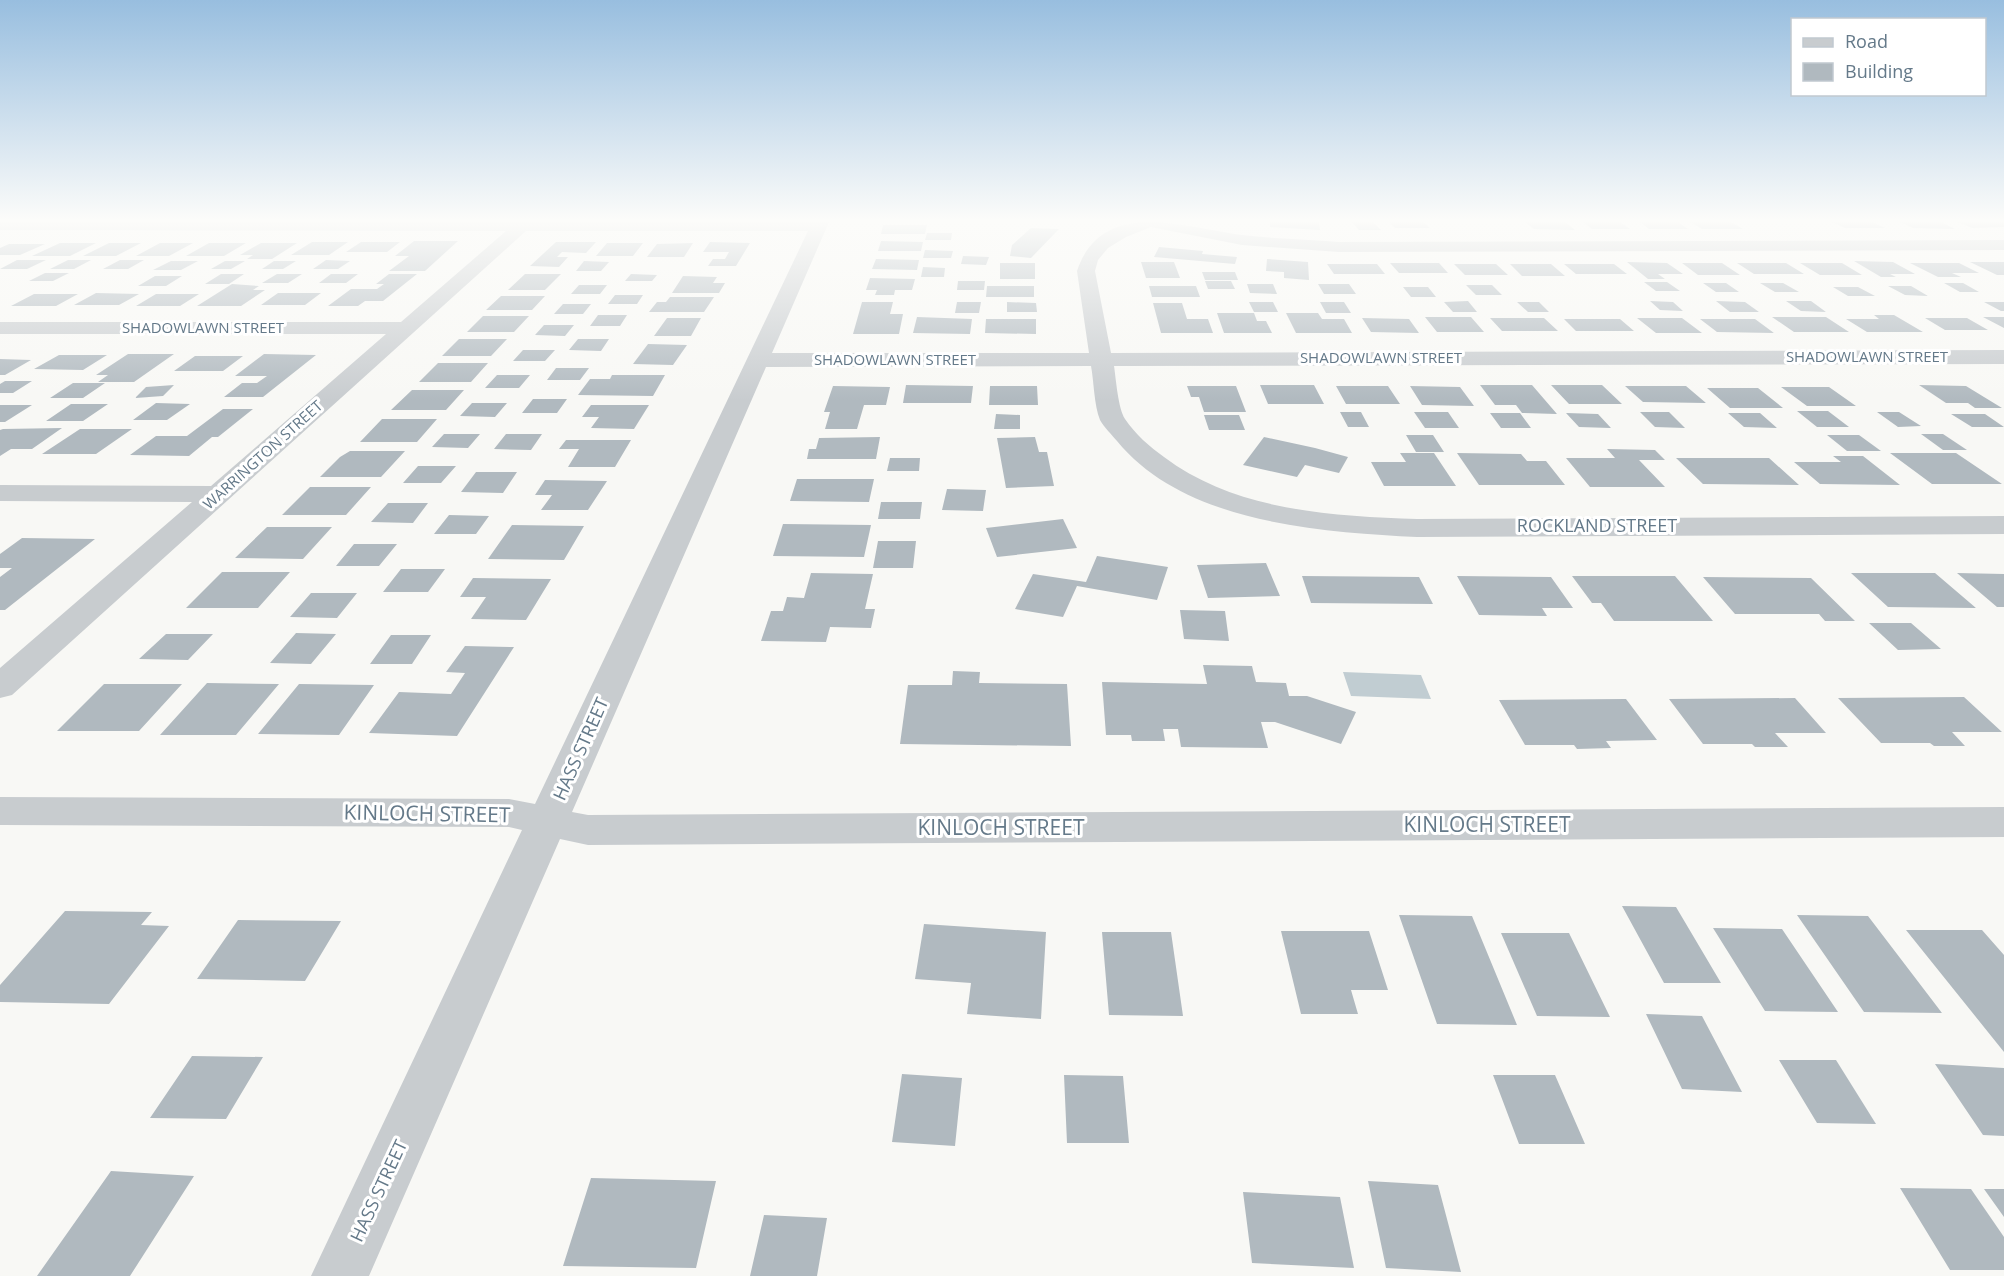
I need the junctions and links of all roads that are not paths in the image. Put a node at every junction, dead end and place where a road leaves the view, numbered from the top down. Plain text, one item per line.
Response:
1 (458, 282) edge
2 (794, 282) edge
3 (1088, 282) edge
4 (0, 328) edge
5 (406, 328) junction
6 (2004, 357) edge
7 (1101, 358) junction
8 (759, 360) junction
9 (0, 493) edge
10 (219, 494) junction
11 (2004, 525) edge
12 (0, 687) edge
13 (0, 811) edge
14 (2004, 822) edge
15 (548, 823) junction
16 (340, 1276) edge

1 - 5 street, WARRINGTON STREET
2 - 8 street, HASS STREET
3 - 7 street, ROCKLAND STREET
4 - 5 street, SHADOWLAWN STREET
5 - 10 street, WARRINGTON STREET
6 - 7 street, SHADOWLAWN STREET
7 - 8 street, SHADOWLAWN STREET
7 - 11 street, ROCKLAND STREET
8 - 15 street, HASS STREET
9 - 10 street
10 - 12 street, WARRINGTON STREET
13 - 15 street, KINLOCH STREET
14 - 15 street, KINLOCH STREET
15 - 16 street, HASS STREET

